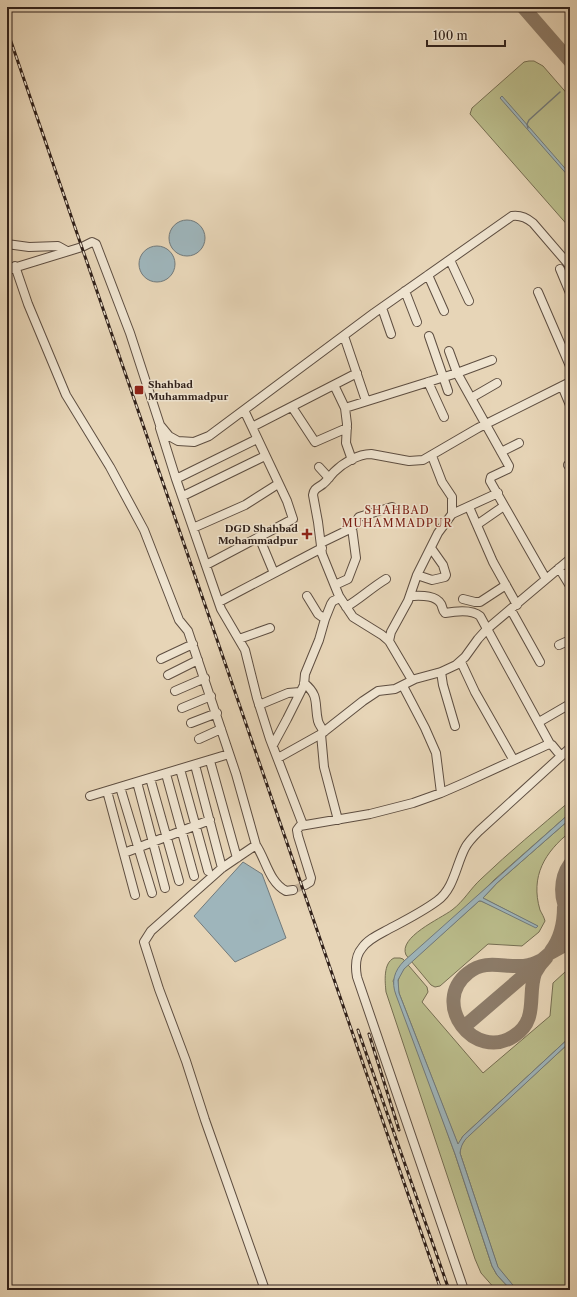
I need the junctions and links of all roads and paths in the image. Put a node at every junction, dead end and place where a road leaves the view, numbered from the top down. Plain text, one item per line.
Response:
1 (7, 244) edge
2 (67, 251) junction
3 (450, 260) junction
4 (570, 266) edge
5 (11, 268) edge
6 (560, 269) dead end
7 (428, 275) junction
8 (405, 292) junction
9 (538, 292) dead end
10 (570, 293) edge
11 (469, 301) dead end
12 (382, 308) junction
13 (444, 311) dead end
14 (417, 322) dead end
15 (391, 334) dead end
16 (344, 336) junction
17 (429, 336) dead end
18 (449, 351) dead end
19 (492, 360) dead end
20 (570, 366) edge
21 (357, 373) junction
22 (457, 373) junction
23 (443, 378) junction
24 (428, 382) junction
25 (570, 382) edge
26 (497, 383) dead end
27 (334, 385) junction
28 (562, 386) junction
29 (448, 391) dead end
30 (471, 398) junction
31 (366, 401) junction
32 (570, 405) edge
33 (292, 406) junction
34 (345, 408) junction
35 (244, 410) junction
36 (444, 416) dead end
37 (486, 424) junction
38 (160, 425) junction
39 (252, 427) junction
40 (347, 428) junction
41 (257, 439) junction
42 (519, 443) dead end
43 (501, 452) junction
44 (265, 456) junction
45 (432, 456) junction
46 (352, 460) junction
47 (319, 467) dead end
48 (329, 478) junction
49 (176, 479) junction
50 (278, 484) junction
51 (498, 494) junction
52 (183, 496) junction
53 (504, 506) junction
54 (392, 507) dead end
55 (469, 507) junction
56 (452, 514) junction
57 (478, 524) junction
58 (193, 528) junction
59 (352, 528) junction
60 (259, 537) junction
61 (321, 545) junction
62 (431, 548) junction
63 (570, 559) edge
64 (206, 565) junction
65 (559, 568) junction
66 (274, 573) junction
67 (417, 575) junction
68 (546, 579) junction
69 (386, 580) dead end
70 (335, 585) junction
71 (506, 585) junction
72 (570, 586) edge
73 (307, 596) dead end
74 (410, 596) junction
75 (340, 598) junction
76 (463, 599) dead end
77 (219, 602) junction
78 (346, 607) junction
79 (514, 607) junction
80 (325, 619) junction
81 (270, 628) dead end
82 (487, 629) junction
83 (238, 640) junction
84 (570, 640) edge
85 (389, 641) junction
86 (193, 644) junction
87 (559, 645) dead end
88 (161, 659) dead end
89 (198, 660) junction
90 (461, 662) junction
91 (540, 662) dead end
92 (441, 672) junction
93 (168, 675) dead end
94 (205, 678) junction
95 (412, 680) junction
96 (304, 683) junction
97 (403, 686) junction
98 (175, 691) dead end
99 (300, 692) junction
100 (211, 696) junction
101 (259, 704) junction
102 (570, 704) edge
103 (182, 708) dead end
104 (217, 713) junction
105 (539, 722) junction
106 (191, 723) dead end
107 (455, 726) dead end
108 (221, 729) junction
109 (322, 733) junction
110 (198, 739) dead end
111 (550, 744) junction
112 (273, 745) junction
113 (570, 748) edge
114 (228, 750) junction
115 (561, 756) junction
116 (278, 758) junction
117 (513, 759) junction
118 (210, 760) junction
119 (195, 765) junction
120 (180, 769) junction
121 (166, 774) junction
122 (150, 778) junction
123 (137, 782) junction
124 (120, 787) junction
125 (107, 791) junction
126 (442, 793) junction
127 (90, 796) dead end
128 (210, 820) junction
129 (338, 820) junction
130 (196, 825) junction
131 (303, 825) junction
132 (182, 830) junction
133 (166, 836) junction
134 (152, 842) junction
135 (256, 845) junction
136 (137, 848) junction
137 (124, 853) junction
138 (237, 858) junction
139 (222, 868) junction
140 (208, 871) dead end
141 (194, 876) dead end
142 (179, 881) dead end
143 (305, 885) dead end
144 (165, 888) dead end
145 (293, 890) tunnel mouth
146 (152, 893) dead end
147 (135, 896) dead end
148 (265, 1290) edge
149 (464, 1290) edge

1 - 2 street
2 - 5 street
2 - 38 street
3 - 4 street
3 - 7 street
3 - 11 street
5 - 86 street
6 - 10 street
7 - 8 street
7 - 13 street
8 - 12 street
8 - 14 street
9 - 20 street
12 - 15 street
12 - 16 street
16 - 21 street
16 - 35 street
17 - 23 street
18 - 22 street
19 - 22 street
21 - 27 street
21 - 31 street
22 - 23 street
22 - 30 street
23 - 24 street
23 - 29 street
24 - 31 street
24 - 36 street
25 - 28 street
26 - 30 street
27 - 33 street
27 - 34 street
28 - 32 street
28 - 37 street
30 - 37 street
31 - 34 street
33 - 39 street
33 - 40 street
34 - 40 street
35 - 38 street
35 - 39 street
37 - 43 street
37 - 45 street
38 - 49 street
39 - 41 street
40 - 46 street
41 - 44 street
41 - 49 street
42 - 43 street
43 - 51 street
44 - 50 street
44 - 52 street
45 - 46 street
45 - 56 street
46 - 48 street
47 - 48 street
48 - 61 street
49 - 52 street
50 - 58 street
50 - 60 street
51 - 53 street
51 - 55 street
52 - 58 street
53 - 57 street
53 - 68 street
54 - 59 street
55 - 56 street
55 - 57 street
56 - 62 street
57 - 71 street
58 - 64 street
59 - 61 street
59 - 70 street
60 - 64 street
60 - 66 street
61 - 66 street
61 - 70 street
62 - 67 street
62 - 67 street
63 - 65 street
64 - 77 street
65 - 68 street
65 - 72 street
66 - 77 street
67 - 74 street
68 - 79 street
69 - 78 street
70 - 75 street
71 - 76 street
71 - 79 street
73 - 80 street
74 - 82 street
74 - 85 street
75 - 78 street
75 - 80 street
77 - 83 street
78 - 85 street
79 - 82 street
79 - 91 street
80 - 96 street
81 - 83 street
82 - 90 street
82 - 105 street
83 - 101 street
84 - 87 street
85 - 95 street
86 - 88 street
86 - 89 street
89 - 93 street
89 - 94 street
90 - 92 street
90 - 117 street
92 - 95 street
92 - 107 street
94 - 98 street
94 - 100 street
95 - 97 street
96 - 99 street
96 - 109 street
97 - 109 street
97 - 126 street
99 - 101 street
99 - 112 street
100 - 103 street
100 - 104 street
101 - 112 street
102 - 105 street
104 - 106 street
104 - 108 street
105 - 111 street
108 - 110 street
108 - 114 street
109 - 116 street
109 - 129 street
111 - 115 street
111 - 117 street
112 - 116 street
113 - 115 street
114 - 118 street
114 - 135 street
115 - 149 street
116 - 131 street
117 - 126 street
118 - 119 street
118 - 138 street
119 - 120 street
119 - 128 street
120 - 121 street
120 - 130 street
121 - 122 street
121 - 132 street
122 - 123 street
122 - 133 street
123 - 124 street
123 - 134 street
124 - 125 street
124 - 136 street
125 - 127 street
125 - 137 street
126 - 129 street
128 - 130 street
128 - 139 street
129 - 131 street
130 - 132 street
130 - 140 street
131 - 143 street
132 - 133 street
132 - 141 street
133 - 134 street
133 - 142 street
134 - 136 street
134 - 144 street
135 - 138 street
135 - 145 street
136 - 137 street
136 - 146 street
137 - 147 street
138 - 139 street
139 - 148 street

